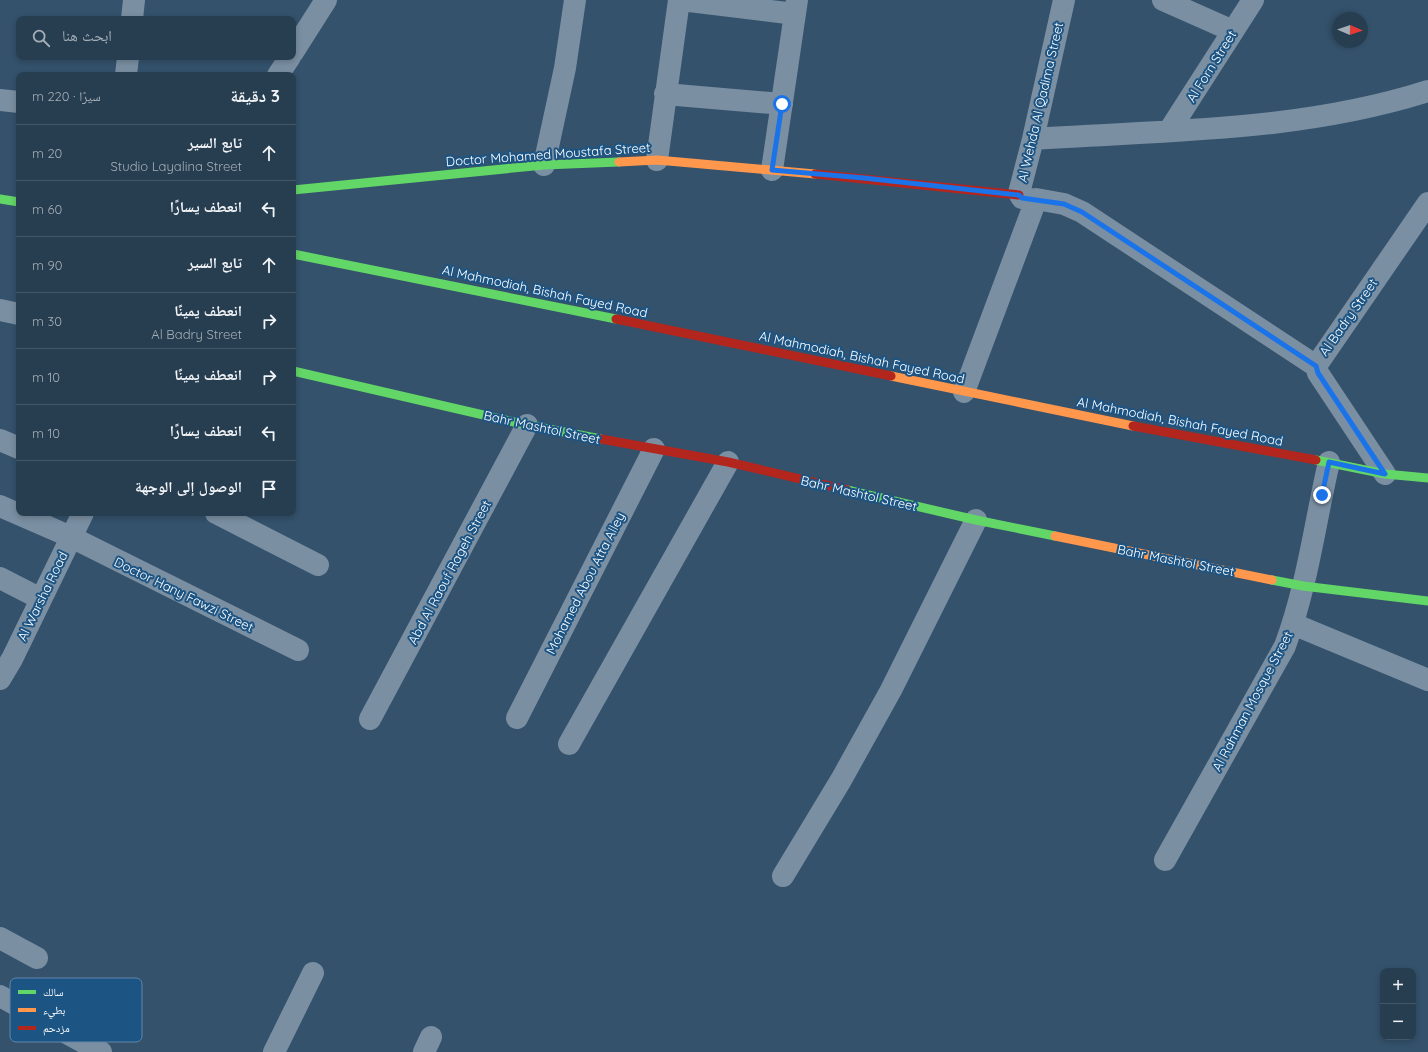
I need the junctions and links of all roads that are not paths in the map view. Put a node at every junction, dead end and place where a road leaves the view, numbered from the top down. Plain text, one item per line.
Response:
1 (134, 0) edge
2 (326, 0) edge
3 (575, 0) edge
4 (680, 0) edge
5 (1064, 0) edge
6 (1163, 0) edge
7 (1253, 0) edge
8 (796, 7) edge
9 (132, 16) edge
10 (1233, 31) junction
11 (296, 47) edge
12 (128, 60) edge
13 (288, 60) edge
14 (126, 72) edge
15 (280, 72) edge
16 (1428, 75) edge
17 (666, 94) junction
18 (1421, 94) edge
19 (0, 100) edge
20 (16, 102) edge
21 (782, 104) junction
22 (1169, 131) junction
23 (1033, 139) junction
24 (657, 160) junction
25 (544, 165) junction
26 (772, 170) junction
27 (296, 190) edge
28 (1028, 197) junction
29 (0, 199) edge
30 (16, 202) edge
31 (1428, 202) edge
32 (296, 255) edge
33 (0, 310) edge
34 (16, 313) edge
35 (1316, 366) junction
36 (296, 372) edge
37 (964, 392) junction
38 (527, 425) junction
39 (0, 440) edge
40 (16, 447) edge
41 (654, 449) junction
42 (728, 462) junction
43 (1329, 462) junction
44 (1385, 474) junction
45 (1428, 478) edge
46 (0, 506) edge
47 (16, 513) edge
48 (23, 516) edge
49 (82, 516) edge
50 (222, 516) edge
51 (976, 520) junction
52 (71, 537) junction
53 (318, 565) dead end
54 (0, 578) edge
55 (1302, 586) junction
56 (41, 599) junction
57 (1428, 602) edge
58 (1293, 624) junction
59 (298, 650) dead end
60 (6, 656) edge
61 (0, 679) edge
62 (1428, 680) edge
63 (517, 718) dead end
64 (370, 719) dead end
65 (569, 744) dead end
66 (1165, 860) dead end
67 (783, 876) dead end
68 (0, 938) edge
69 (37, 958) dead end
70 (313, 973) dead end
71 (0, 996) edge
72 (10, 1002) edge
73 (83, 1042) edge
74 (101, 1052) edge
75 (274, 1052) edge

1 - 9 street
2 - 11 street
3 - 25 street
4 - 8 street
4 - 17 street
5 - 23 street, Al Wehda Al Qadima Street
6 - 10 street
7 - 10 street, Al Forn Street
8 - 21 street
10 - 22 street, Al Forn Street
12 - 14 street
13 - 15 street
16 - 18 street
17 - 21 street
17 - 24 street
18 - 22 street
19 - 20 street
21 - 26 street
22 - 23 street
23 - 28 street, Al Wehda Al Qadima Street
24 - 25 street, Doctor Mohamed Moustafa Street
24 - 26 street, Doctor Mohamed Moustafa Street
25 - 27 street, Doctor Mohamed Moustafa Street
26 - 28 street, Doctor Mohamed Moustafa Street
28 - 35 street
28 - 37 street, Al Wehda Al Qadima Street
29 - 30 street
31 - 35 street, Al Badry Street
32 - 37 street, Al Mahmodiah, Bishah Fayed Road
33 - 34 street
35 - 44 street, Al Badry Street
36 - 38 street, Bahr Mashtol Street
37 - 43 street, Al Mahmodiah, Bishah Fayed Road
38 - 41 street, Bahr Mashtol Street
38 - 64 street, Abd Al Raouf Rageh Street
39 - 40 street
41 - 42 street, Bahr Mashtol Street
41 - 63 street, Mohamed Abou Atta Alley
42 - 51 street, Bahr Mashtol Street
42 - 65 street
43 - 44 street, Al Mahmodiah, Bishah Fayed Road
43 - 55 street, Al Rahman Mosque Street
44 - 45 street, Al Mahmodiah, Bishah Fayed Road
46 - 47 street, Doctor Hany Fawzi Street
48 - 52 street, Doctor Hany Fawzi Street
49 - 52 street, Al Warsha Road
50 - 53 street
51 - 55 street, Bahr Mashtol Street
51 - 67 street
52 - 56 street, Al Warsha Road
52 - 59 street, Doctor Hany Fawzi Street
54 - 56 street
55 - 57 street, Bahr Mashtol Street
55 - 58 street, Al Rahman Mosque Street
56 - 60 street, Al Warsha Road
58 - 62 street
58 - 66 street, Al Rahman Mosque Street
60 - 61 street, Al Warsha Road
68 - 69 street
70 - 75 street
71 - 72 street
73 - 74 street

